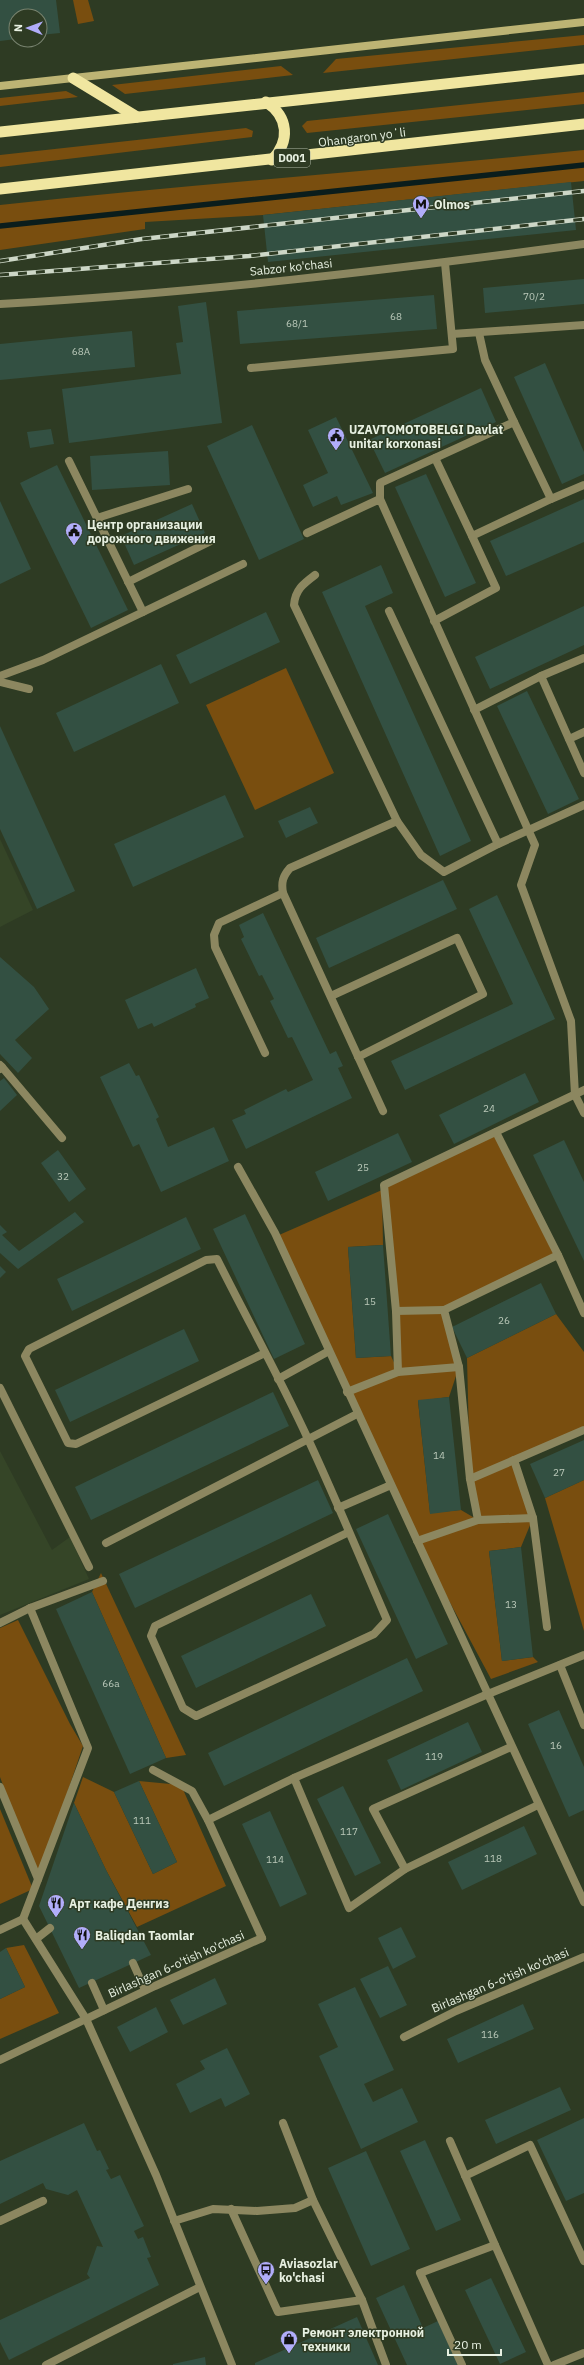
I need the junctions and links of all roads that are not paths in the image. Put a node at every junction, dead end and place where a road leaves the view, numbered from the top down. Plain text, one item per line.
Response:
1 (584, 22) edge
2 (584, 69) edge
3 (73, 78) junction
4 (0, 86) edge
5 (266, 102) junction
6 (136, 117) junction
7 (584, 124) edge
8 (0, 132) edge
9 (272, 160) junction
10 (0, 189) edge
11 (584, 244) edge
12 (446, 263) junction
13 (0, 304) edge
14 (584, 325) edge
15 (479, 333) junction
16 (452, 334) junction
17 (252, 368) dead end
18 (514, 422) junction
19 (435, 458) junction
20 (69, 461) dead end
21 (584, 484) edge
22 (188, 489) dead end
23 (380, 499) junction
24 (551, 499) junction
25 (97, 518) junction
26 (307, 533) dead end
27 (472, 536) junction
28 (210, 541) dead end
29 (243, 564) dead end
30 (315, 575) dead end
31 (128, 582) junction
32 (389, 611) dead end
33 (143, 612) junction
34 (434, 621) junction
35 (584, 658) edge
36 (0, 676) edge
37 (541, 676) junction
38 (0, 682) edge
39 (29, 689) dead end
40 (474, 710) junction
41 (584, 732) edge
42 (569, 739) junction
43 (584, 773) edge
44 (584, 806) edge
45 (397, 821) junction
46 (528, 830) junction
47 (498, 844) junction
48 (282, 893) junction
49 (331, 996) junction
50 (265, 1053) dead end
51 (358, 1056) junction
52 (1, 1067) edge
53 (584, 1090) edge
54 (575, 1095) junction
55 (383, 1111) dead end
56 (584, 1113) edge
57 (496, 1132) junction
58 (62, 1138) dead end
59 (238, 1167) dead end
60 (558, 1255) junction
61 (444, 1310) junction
62 (396, 1311) junction
63 (584, 1313) edge
64 (329, 1351) junction
65 (265, 1353) junction
66 (459, 1367) junction
67 (398, 1372) junction
68 (278, 1379) junction
69 (0, 1388) edge
70 (347, 1392) junction
71 (357, 1414) junction
72 (584, 1430) edge
73 (308, 1439) junction
74 (514, 1460) junction
75 (470, 1479) junction
76 (391, 1485) junction
77 (338, 1508) junction
78 (534, 1518) junction
79 (478, 1520) junction
80 (349, 1532) junction
81 (417, 1541) junction
82 (106, 1543) dead end
83 (89, 1567) dead end
84 (103, 1581) dead end
85 (30, 1608) junction
86 (0, 1622) edge
87 (547, 1627) dead end
88 (584, 1655) edge
89 (560, 1665) junction
90 (488, 1694) junction
91 (584, 1725) edge
92 (511, 1747) junction
93 (153, 1770) dead end
94 (294, 1778) junction
95 (0, 1787) edge
96 (538, 1805) junction
97 (208, 1820) junction
98 (404, 1869) junction
99 (38, 1879) junction
100 (584, 1902) edge
101 (23, 1919) junction
102 (50, 1928) dead end
103 (0, 1930) edge
104 (36, 1939) junction
105 (584, 1957) edge
106 (133, 1963) dead end
107 (92, 1983) dead end
108 (145, 1990) junction
109 (104, 2010) junction
110 (86, 2019) junction
111 (404, 2037) dead end
112 (0, 2060) edge
113 (283, 2123) dead end
114 (450, 2141) dead end
115 (465, 2176) junction
116 (43, 2200) dead end
117 (313, 2200) junction
118 (231, 2209) junction
119 (0, 2221) edge
120 (174, 2221) junction
121 (495, 2245) junction
122 (584, 2261) edge
123 (200, 2287) junction
124 (362, 2300) junction
125 (584, 2353) edge
126 (46, 2365) edge
127 (232, 2365) edge
128 (386, 2365) edge
129 (462, 2365) edge
130 (548, 2365) edge
131 (554, 2365) edge

1 - 3 main road
2 - 5 highway
3 - 4 main road
3 - 6 highway
5 - 6 highway
5 - 9 highway
6 - 8 highway
7 - 9 highway, Ohangaron yoʻli / D001
9 - 10 highway, Ohangaron yoʻli / D001
11 - 12 street, Sabzor ko'chasi
12 - 13 street, Sabzor ko'chasi
12 - 16 street
14 - 15 street
15 - 16 street
15 - 18 street
16 - 17 street
18 - 19 street
18 - 24 street
19 - 23 street
19 - 27 street
20 - 25 street
21 - 24 street
22 - 25 street
23 - 26 street
23 - 34 street
24 - 27 street
25 - 31 street
27 - 34 street
28 - 31 street
29 - 33 street
30 - 45 street
31 - 33 street
32 - 47 street
33 - 36 street
34 - 40 street
35 - 37 street
37 - 40 street
37 - 42 street
38 - 39 street
40 - 46 street
41 - 42 street
42 - 43 street
44 - 46 street
45 - 47 street
45 - 48 street
46 - 47 street
46 - 54 street
48 - 49 street
48 - 50 street
49 - 51 street
49 - 51 street
51 - 55 street
52 - 58 street
53 - 54 street
54 - 56 street
54 - 57 street
57 - 60 street
57 - 62 street
59 - 64 street
60 - 61 street
60 - 63 street
61 - 62 street
61 - 66 street
62 - 67 street
64 - 68 street
64 - 70 street
65 - 65 street
65 - 68 street
66 - 67 street
66 - 75 street
67 - 70 street
68 - 73 street
69 - 83 street
70 - 71 street
71 - 73 street
71 - 76 street
72 - 74 street
73 - 77 street
73 - 82 street
74 - 75 street
74 - 78 street
75 - 79 street
76 - 77 street
76 - 81 street
77 - 80 street
78 - 79 street
78 - 87 street
79 - 81 street
80 - 80 street
81 - 90 street
84 - 85 street
85 - 86 street
85 - 99 street
88 - 89 street
89 - 90 street
89 - 91 street
90 - 92 street
90 - 94 street
92 - 96 street
92 - 98 street
93 - 97 street, Birlashgan 6-o'tish ko'chasi
94 - 97 street
94 - 98 street
95 - 99 street
96 - 98 street
96 - 100 street
97 - 108 street, Birlashgan 6-o'tish ko'chasi
99 - 101 street
101 - 103 street
101 - 104 street
102 - 104 street
104 - 110 street
105 - 111 street, Birlashgan 6-o'tish ko'chasi
106 - 108 street
107 - 109 street
108 - 109 street, Birlashgan 6-o'tish ko'chasi
109 - 110 street, Birlashgan 6-o'tish ko'chasi
110 - 112 street, Birlashgan 6-o'tish ko'chasi
110 - 120 street
113 - 117 street
114 - 115 street
115 - 121 street
115 - 122 street
116 - 119 street
117 - 118 street
117 - 124 street
118 - 120 street
118 - 124 street
120 - 123 street
121 - 129 street
121 - 130 street
123 - 126 street
123 - 127 street
124 - 128 street
125 - 131 street

